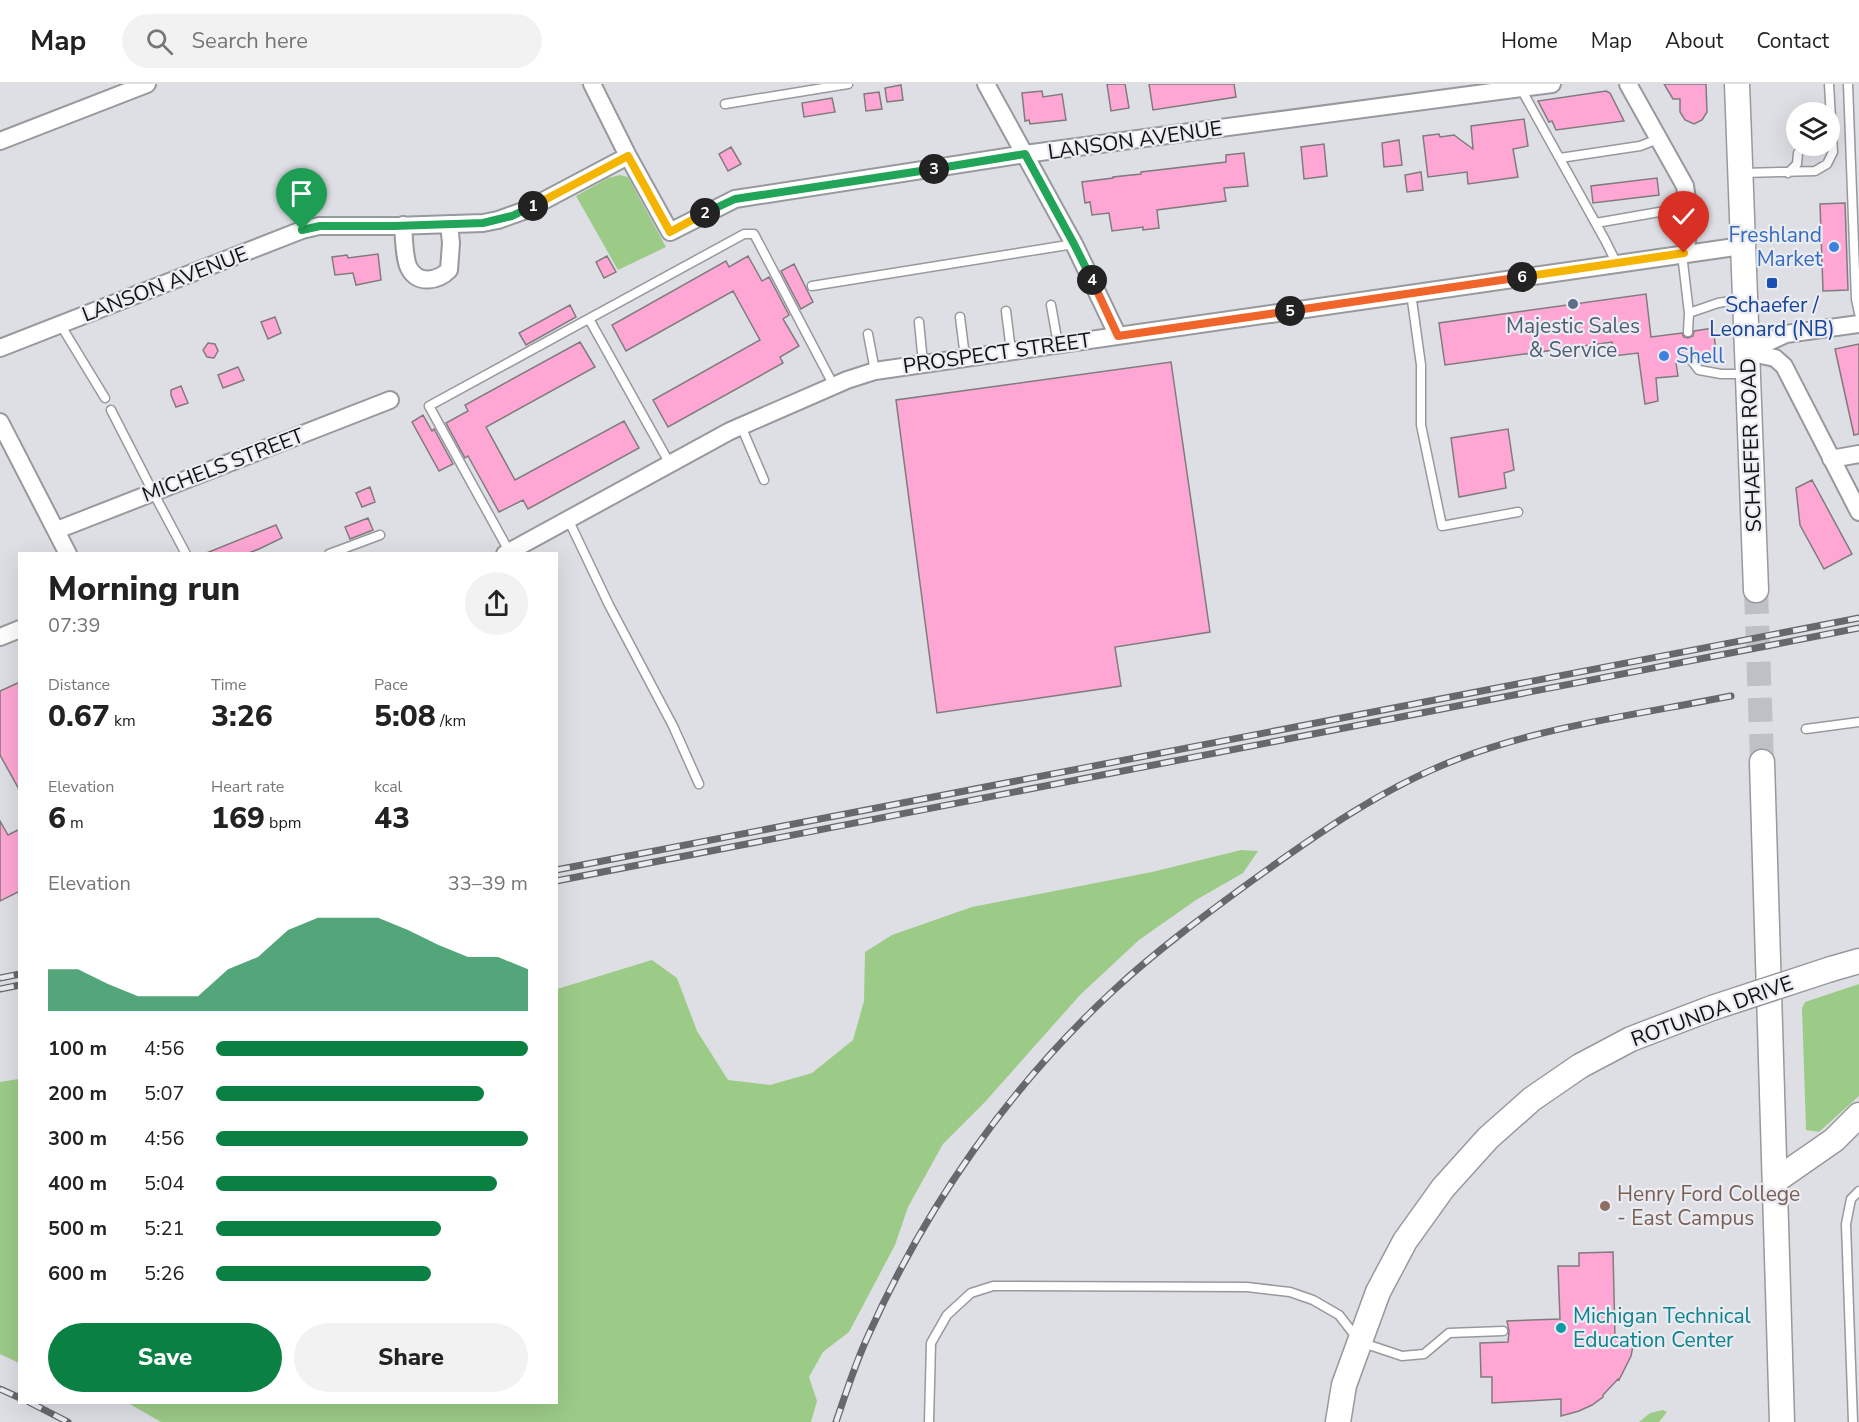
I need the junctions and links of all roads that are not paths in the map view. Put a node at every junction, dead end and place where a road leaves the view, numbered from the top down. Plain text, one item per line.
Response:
1 (147, 84) edge
2 (592, 84) edge
3 (848, 84) edge
4 (986, 84) edge
5 (1552, 84) edge
6 (1628, 84) edge
7 (1737, 84) edge
8 (1829, 84) edge
9 (1848, 84) edge
10 (1520, 86) edge
11 (725, 104) dead end
12 (1658, 139) junction
13 (0, 141) edge
14 (1025, 154) junction
15 (628, 156) junction
16 (1798, 156) edge
17 (1560, 158) junction
18 (1740, 173) junction
19 (1788, 173) junction
20 (1665, 211) dead end
21 (1596, 223) junction
22 (449, 224) junction
23 (403, 225) junction
24 (1856, 232) edge
25 (1074, 244) junction
26 (1742, 246) junction
27 (1683, 253) junction
28 (1617, 264) junction
29 (1857, 284) edge
30 (812, 286) dead end
31 (1411, 293) junction
32 (1745, 299) junction
33 (1051, 304) dead end
34 (1006, 310) dead end
35 (1689, 313) junction
36 (1859, 313) edge
37 (960, 316) dead end
38 (589, 319) junction
39 (919, 322) dead end
40 (60, 324) junction
41 (1859, 324) edge
42 (1688, 332) dead end
43 (868, 334) dead end
44 (1118, 336) junction
45 (1058, 344) junction
46 (0, 348) edge
47 (1011, 351) junction
48 (965, 357) junction
49 (1692, 361) dead end
50 (924, 363) junction
51 (1748, 363) junction
52 (875, 371) junction
53 (834, 386) junction
54 (105, 398) dead end
55 (390, 400) dead end
56 (111, 410) dead end
57 (0, 422) edge
58 (741, 426) junction
59 (1859, 453) edge
60 (1831, 459) junction
61 (670, 464) junction
62 (764, 480) dead end
63 (153, 492) junction
64 (1518, 512) dead end
65 (1859, 512) edge
66 (567, 519) junction
67 (57, 530) junction
68 (380, 535) dead end
69 (67, 552) edge
70 (185, 552) edge
71 (337, 552) edge
72 (507, 552) edge
73 (1756, 590) tunnel mouth
74 (18, 630) edge
75 (0, 637) edge
76 (1859, 722) edge
77 (1806, 729) dead end
78 (1762, 762) tunnel mouth
79 (699, 784) dead end
80 (1859, 961) edge
81 (1859, 1115) edge
82 (1775, 1181) junction
83 (1859, 1191) edge
84 (1503, 1331) dead end
85 (1360, 1342) junction
86 (928, 1422) edge
87 (1338, 1422) edge
88 (1782, 1422) edge
89 (1853, 1422) edge

1 - 13 street
2 - 15 street, LANSON AVENUE
3 - 11 lane
4 - 14 street
5 - 10 street, LANSON AVENUE
6 - 12 street
7 - 18 main road, SCHAEFER ROAD
8 - 19 lane
9 - 24 lane
10 - 14 street, LANSON AVENUE
10 - 17 lane
12 - 17 lane
12 - 27 street
14 - 15 street, LANSON AVENUE
14 - 25 street
15 - 22 street, LANSON AVENUE
16 - 19 lane
17 - 21 lane
18 - 19 lane
18 - 26 main road, SCHAEFER ROAD
20 - 21 lane
21 - 28 lane
22 - 23 street, LANSON AVENUE
22 - 23 street
23 - 40 street, LANSON AVENUE
24 - 29 lane
25 - 30 lane
25 - 44 street
26 - 27 street, PROSPECT STREET
26 - 32 main road, SCHAEFER ROAD
27 - 28 street, PROSPECT STREET
27 - 35 lane
28 - 31 street, PROSPECT STREET
29 - 36 lane
31 - 44 street, PROSPECT STREET
31 - 64 lane
32 - 35 lane
32 - 51 main road, SCHAEFER ROAD
33 - 45 lane
34 - 47 lane
35 - 42 lane
37 - 48 lane
38 - 53 lane
38 - 61 lane
38 - 72 lane
39 - 50 lane
40 - 46 street, LANSON AVENUE
40 - 54 lane
41 - 51 street
43 - 52 lane
44 - 45 street, PROSPECT STREET
45 - 47 street, PROSPECT STREET
47 - 48 street, PROSPECT STREET
48 - 50 street, PROSPECT STREET
49 - 51 lane
50 - 52 street, PROSPECT STREET
51 - 60 street
51 - 73 main road, SCHAEFER ROAD
52 - 53 street, PROSPECT STREET
53 - 58 street, PROSPECT STREET
55 - 63 street, MICHELS STREET
56 - 63 lane
57 - 67 street
58 - 61 street, PROSPECT STREET
58 - 62 lane
59 - 60 street
60 - 65 street
61 - 66 street, PROSPECT STREET
63 - 67 street, MICHELS STREET
63 - 70 lane
66 - 72 street, PROSPECT STREET
66 - 79 lane
67 - 69 street
68 - 71 lane
74 - 75 street
76 - 77 lane
78 - 82 main road
80 - 85 main road, ROTUNDA DRIVE, bridge
81 - 82 main road
82 - 88 main road
83 - 89 lane
84 - 85 lane
85 - 86 lane
85 - 87 main road, ROTUNDA DRIVE

